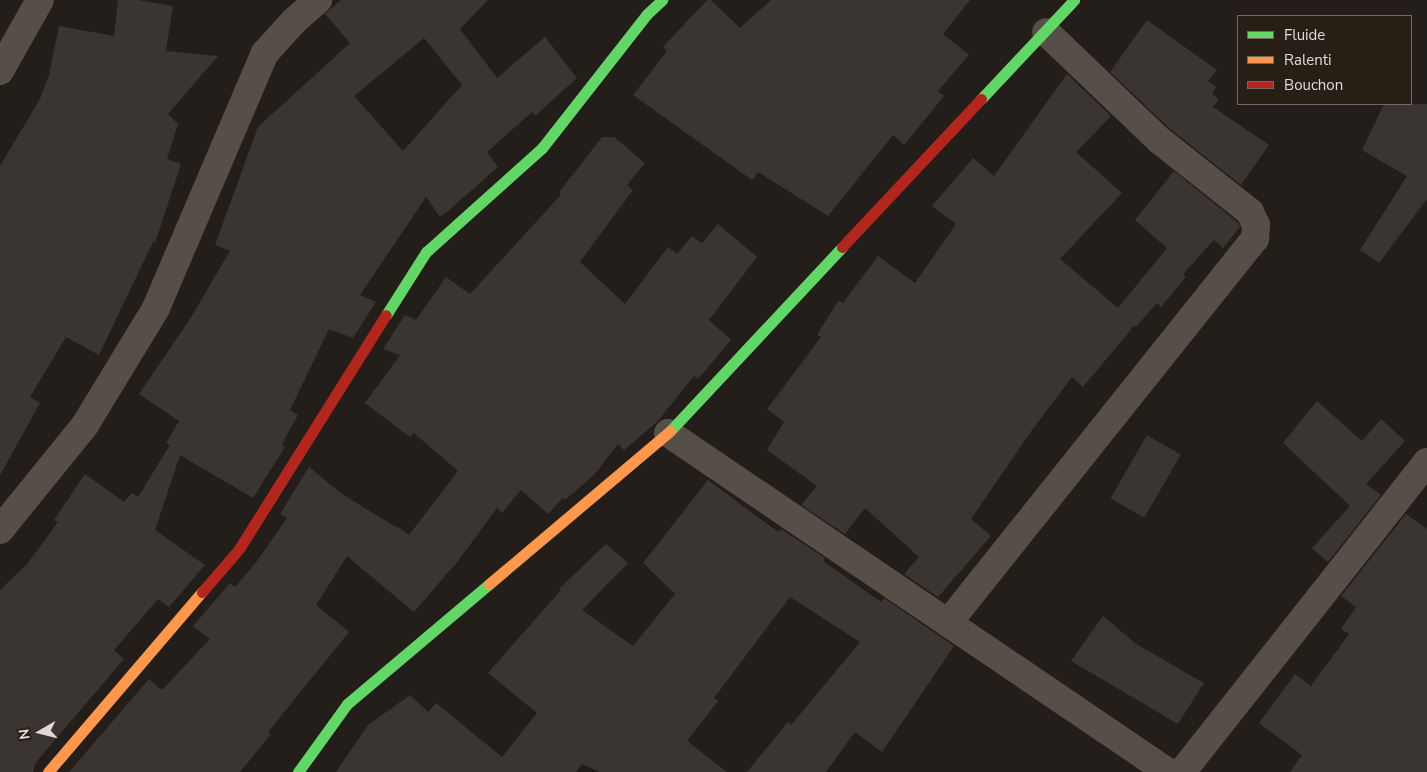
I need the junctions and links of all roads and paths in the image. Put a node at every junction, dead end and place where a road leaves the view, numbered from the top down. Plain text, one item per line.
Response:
1 (40, 0) edge
2 (318, 0) edge
3 (662, 0) edge
4 (1074, 0) edge
5 (1046, 32) junction
6 (0, 70) edge
7 (668, 433) junction
8 (1427, 462) edge
9 (0, 530) edge
10 (948, 623) junction
11 (48, 772) edge
12 (298, 772) edge
13 (1168, 772) edge
14 (1182, 772) edge

1 - 6 street
2 - 9 street
3 - 11 main road
4 - 5 main road
5 - 7 main road
5 - 10 street
7 - 10 street
7 - 12 main road
8 - 14 street
10 - 13 street

